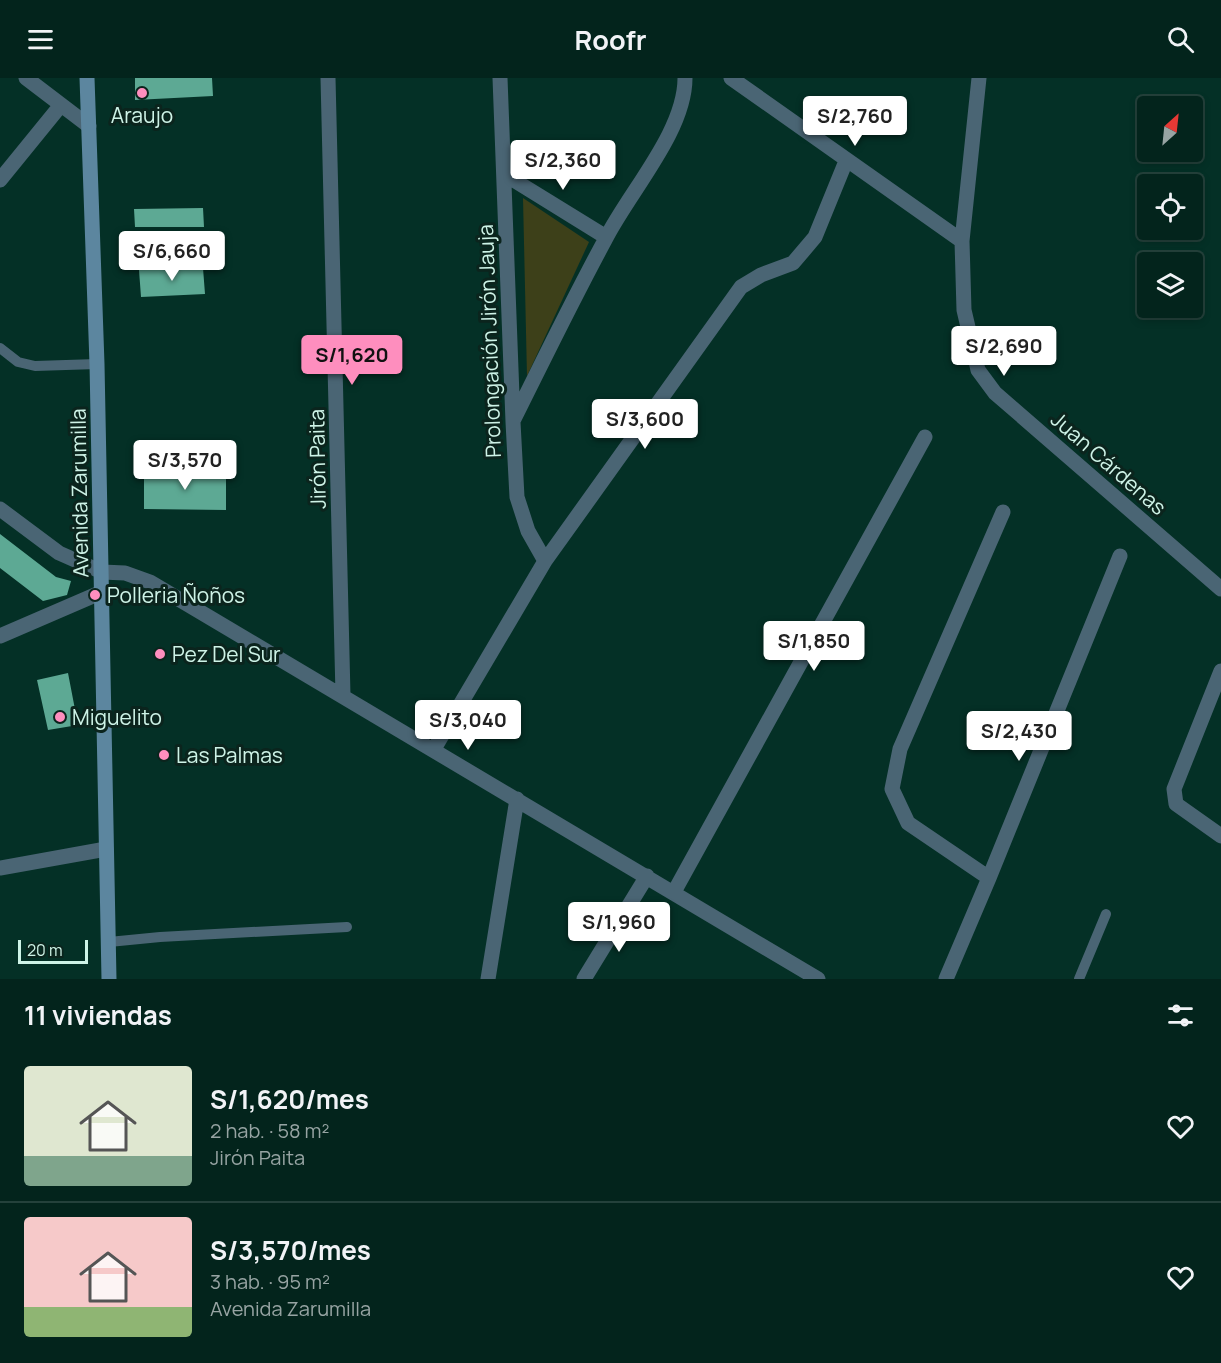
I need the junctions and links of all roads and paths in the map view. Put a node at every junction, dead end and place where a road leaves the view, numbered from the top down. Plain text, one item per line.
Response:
1 (26, 78) edge
2 (87, 78) edge
3 (328, 78) edge
4 (500, 78) edge
5 (685, 78) edge
6 (731, 78) edge
7 (980, 78) edge
8 (61, 105) junction
9 (89, 126) junction
10 (846, 161) junction
11 (504, 174) junction
12 (0, 180) edge
13 (606, 237) junction
14 (962, 241) junction
15 (0, 348) edge
16 (97, 364) junction
17 (513, 422) junction
18 (925, 436) dead end
19 (0, 509) edge
20 (1003, 512) dead end
21 (1120, 556) dead end
22 (545, 561) junction
23 (102, 572) junction
24 (1221, 589) edge
25 (102, 592) junction
26 (0, 636) edge
27 (1221, 671) edge
28 (343, 695) junction
29 (434, 749) junction
30 (517, 799) junction
31 (1221, 836) edge
32 (106, 849) junction
33 (0, 868) edge
34 (647, 876) junction
35 (990, 878) junction
36 (674, 892) junction
37 (1106, 914) dead end
38 (347, 927) dead end
39 (108, 942) junction
40 (108, 979) edge
41 (488, 979) edge
42 (584, 979) edge
43 (818, 979) edge
44 (946, 979) edge
45 (1079, 979) edge

1 - 8 street
2 - 9 main road, Avenida Zarumilla
3 - 28 street, Jirón Paita
4 - 11 street, Prolongación Jirón Jauja
5 - 13 street
6 - 10 street
7 - 14 street, Juan Cárdenas
8 - 9 street
8 - 12 street
9 - 16 main road, Avenida Zarumilla
10 - 14 street
10 - 22 street
11 - 13 street
11 - 17 street, Prolongación Jirón Jauja
13 - 17 street
14 - 24 street, Juan Cárdenas
15 - 16 lane
16 - 23 main road, Avenida Zarumilla
17 - 22 street, Prolongación Jirón Jauja
18 - 36 street
19 - 23 street
20 - 35 street
21 - 35 street
22 - 29 street
23 - 25 main road, Avenida Zarumilla
23 - 28 street
25 - 26 street
25 - 32 main road, Avenida Zarumilla
27 - 31 street
28 - 29 street
29 - 30 street
30 - 34 street
30 - 41 street
32 - 33 street
32 - 39 main road, Avenida Zarumilla
34 - 36 street
34 - 42 street
35 - 44 street
36 - 43 street
37 - 45 lane
38 - 39 lane
39 - 40 main road, Avenida Zarumilla

